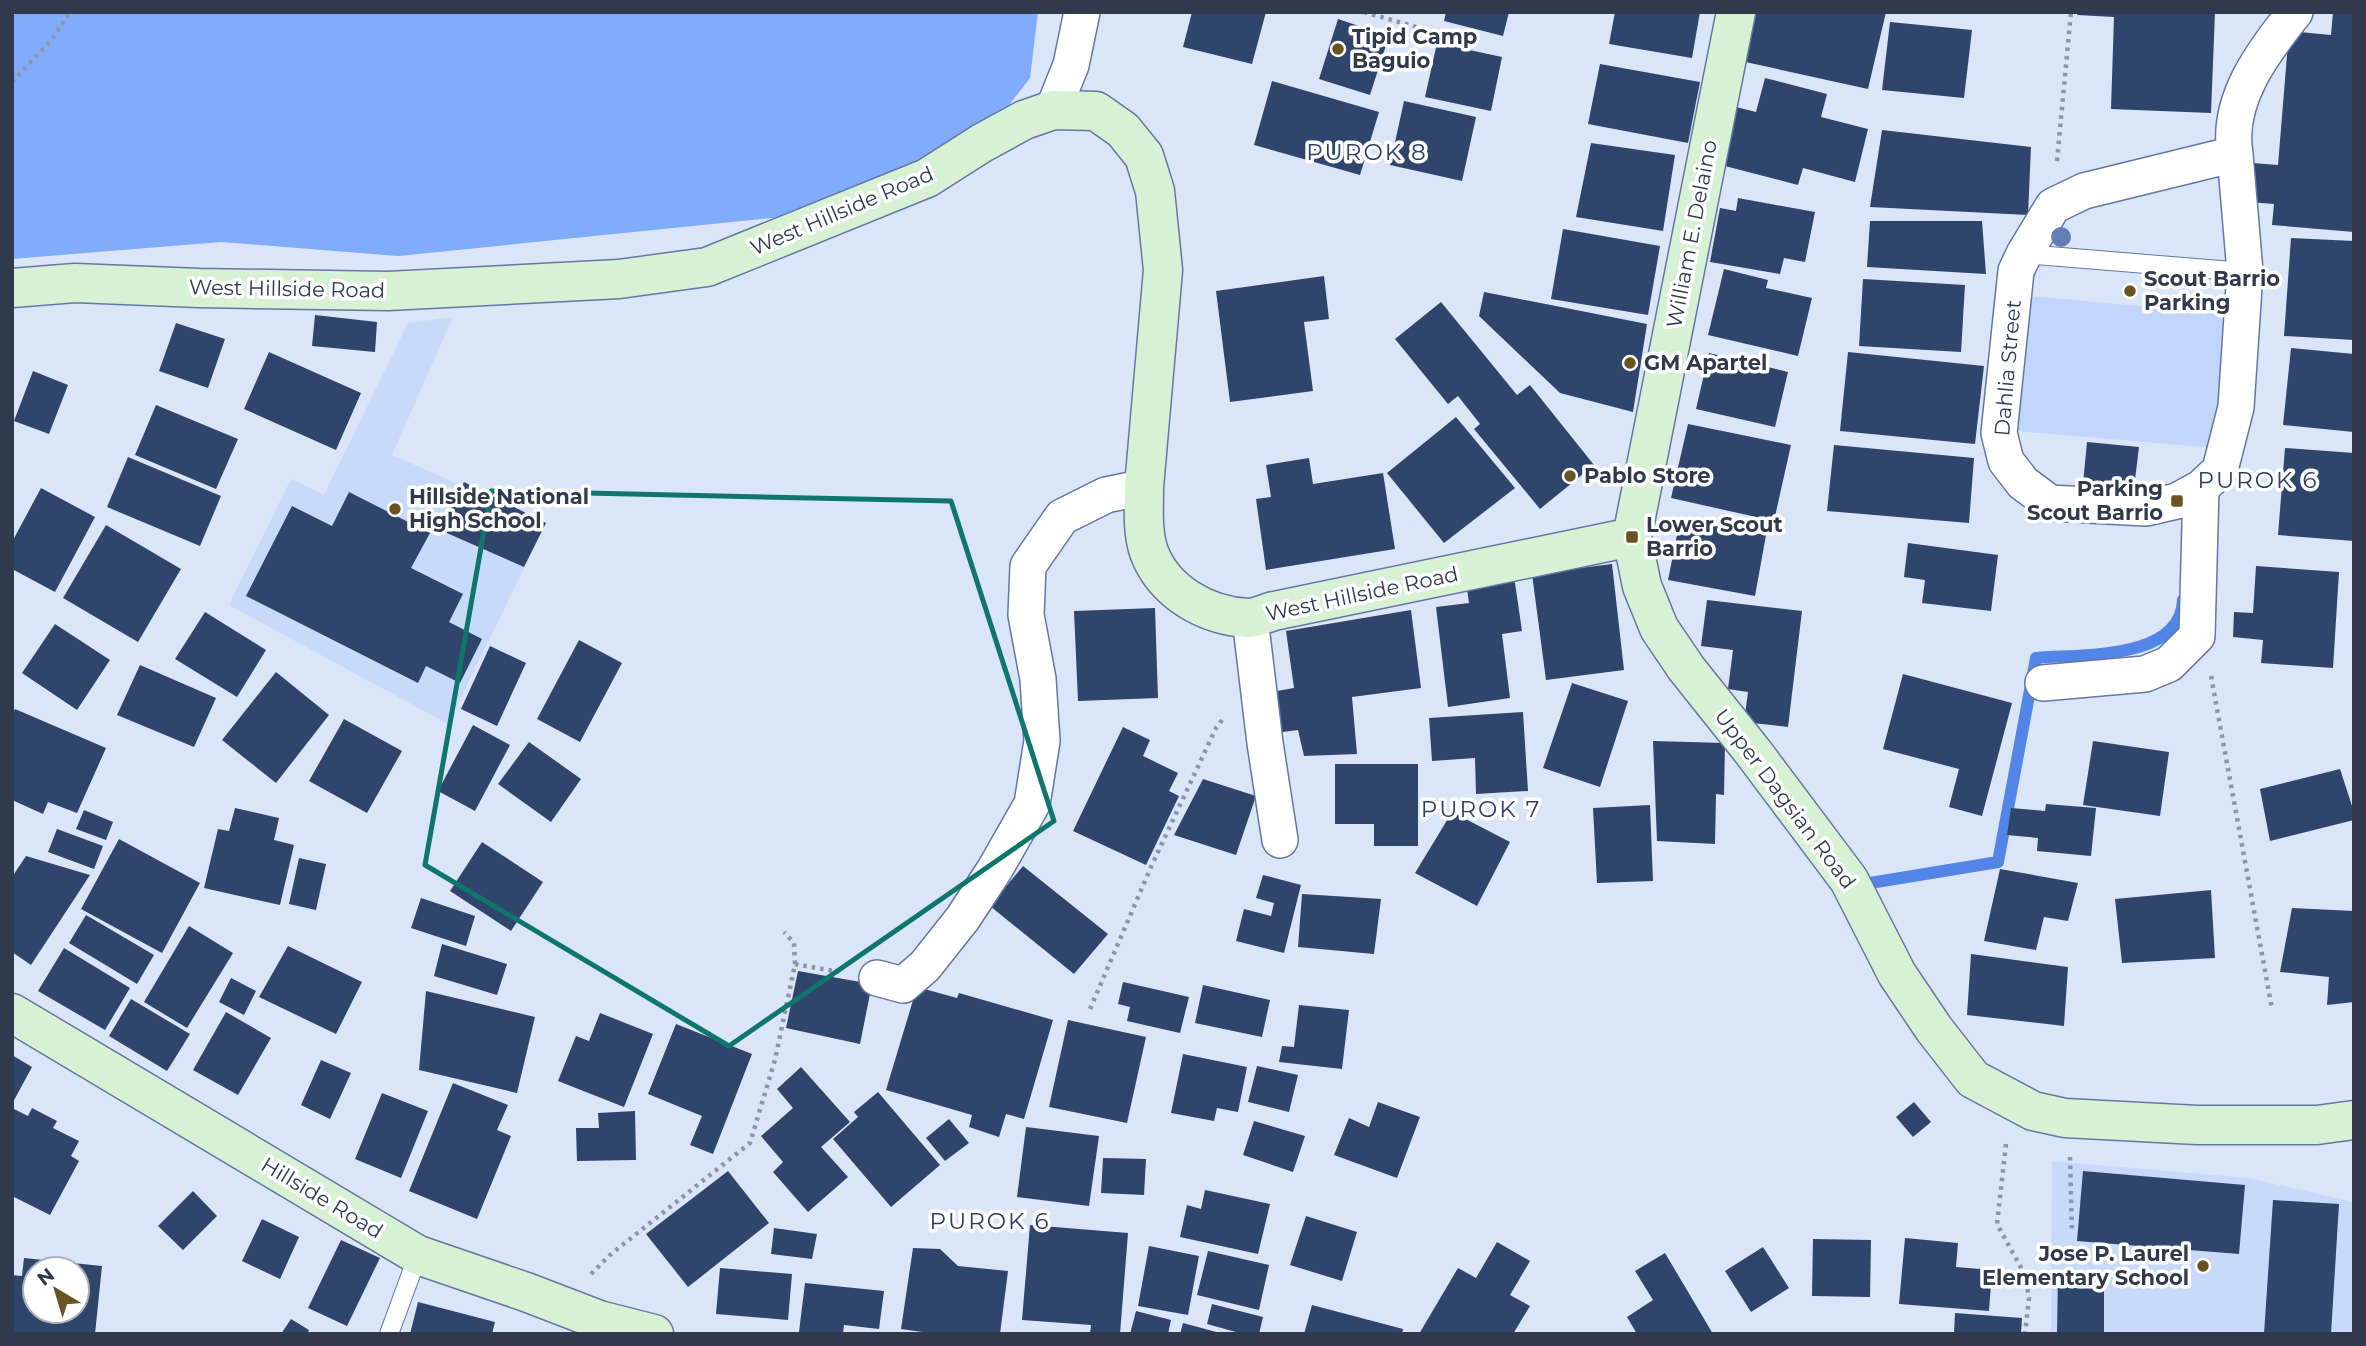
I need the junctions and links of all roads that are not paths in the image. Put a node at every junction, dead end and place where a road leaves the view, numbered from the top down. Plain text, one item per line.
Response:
1 (1082, 12) edge
2 (1736, 12) edge
3 (2295, 12) edge
4 (1053, 110) junction
5 (2235, 154) junction
6 (2024, 254) junction
7 (2245, 272) junction
8 (12, 288) edge
9 (1144, 487) junction
10 (2201, 488) junction
11 (1632, 537) junction
12 (1250, 618) junction
13 (2043, 683) dead end
14 (1280, 840) dead end
15 (877, 978) dead end
16 (12, 1013) edge
17 (2354, 1120) edge
18 (418, 1255) junction
19 (390, 1334) edge
20 (654, 1334) edge

1 - 4 street
2 - 11 street, William E. Delaino
3 - 5 street, Dahlia Street
4 - 8 street, West Hillside Road
4 - 9 street, West Hillside Road
5 - 6 street, Dahlia Street
5 - 7 street, Dahlia Street
6 - 7 lane
6 - 10 street, Dahlia Street
7 - 10 street, Dahlia Street
9 - 12 street, West Hillside Road
9 - 15 street
10 - 13 street
11 - 12 street, West Hillside Road
11 - 17 street, Upper Dagsian Road
12 - 14 street
16 - 18 street, Hillside Road
18 - 19 lane
18 - 20 street, Hillside Road

